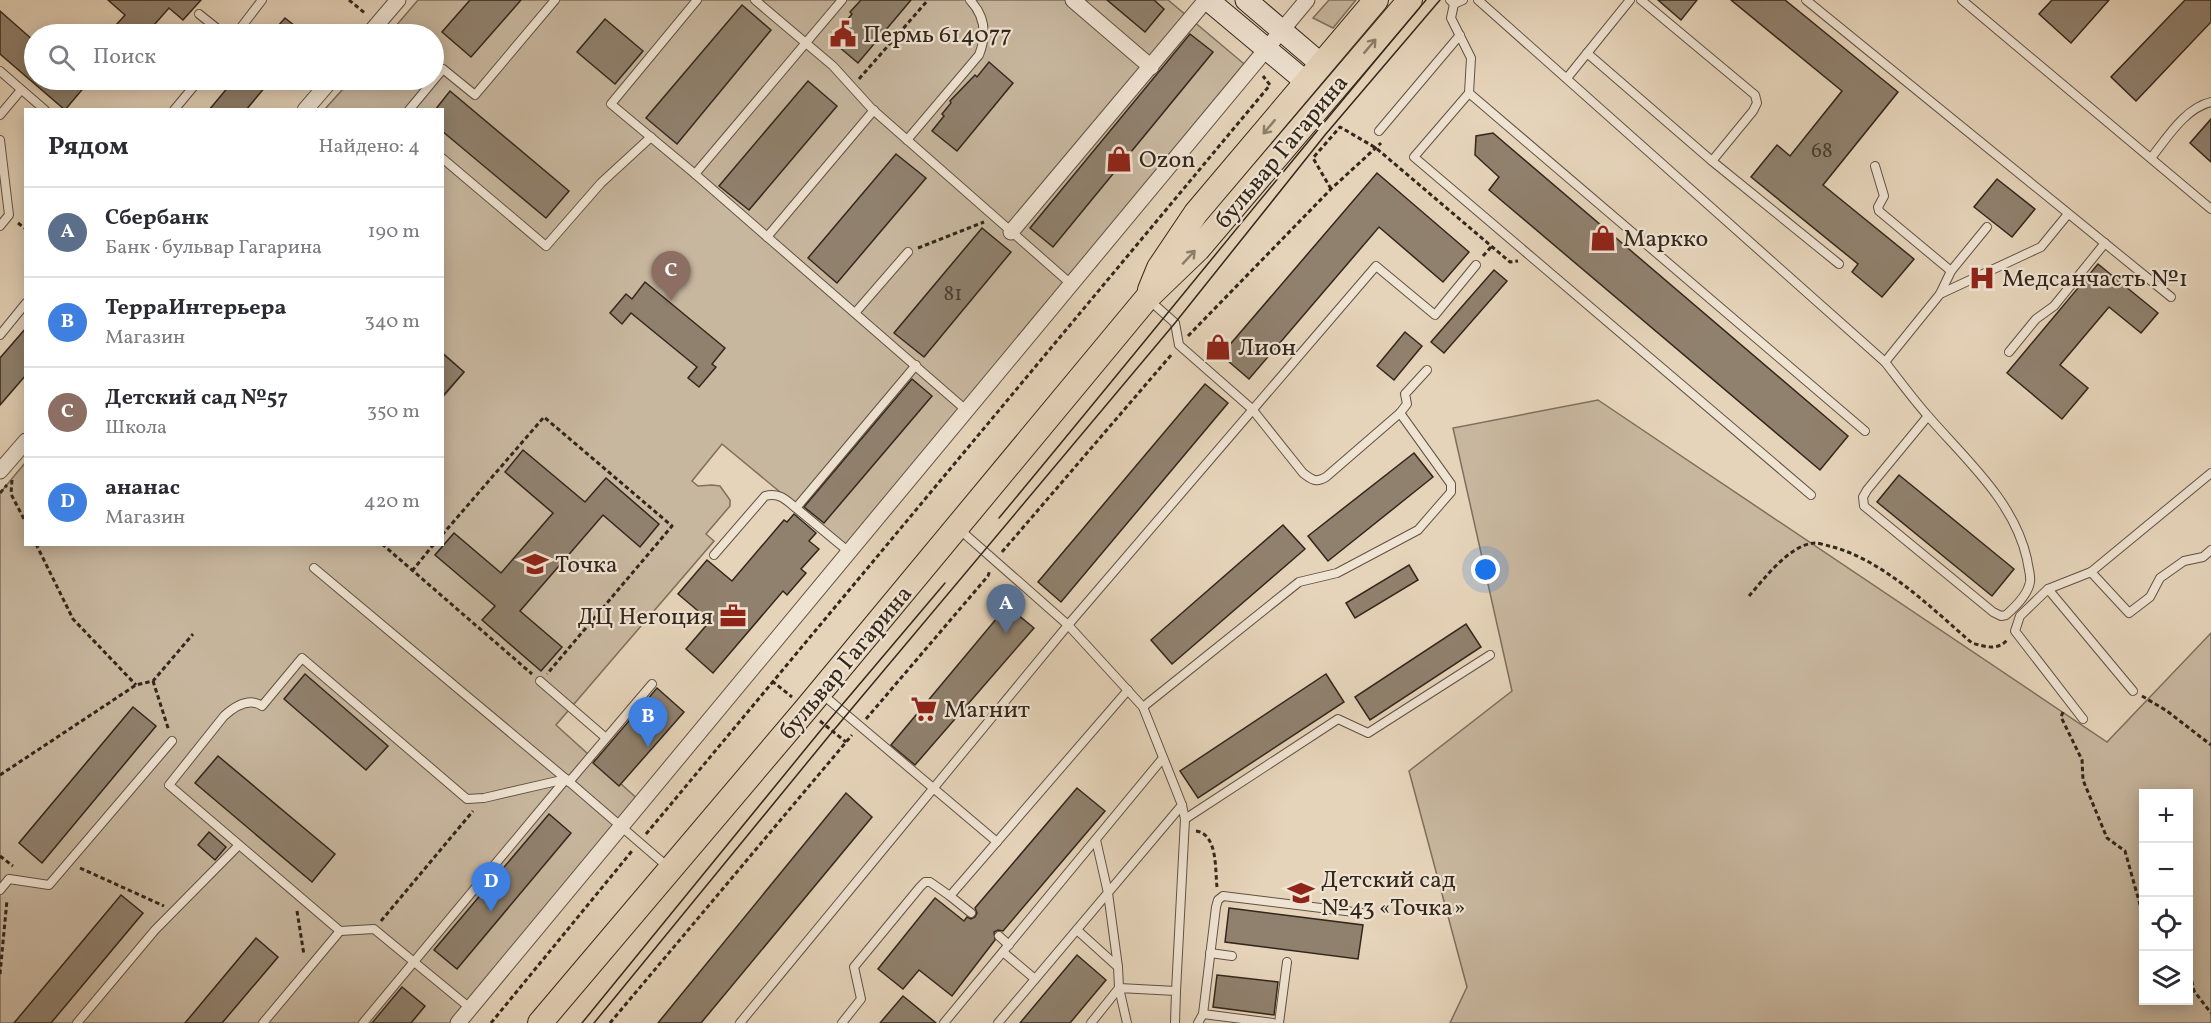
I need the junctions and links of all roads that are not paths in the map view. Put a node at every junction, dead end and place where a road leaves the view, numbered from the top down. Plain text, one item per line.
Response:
1 (261, 0) edge
2 (398, 0) edge
3 (555, 0) edge
4 (697, 0) edge
5 (755, 0) edge
6 (842, 0) edge
7 (970, 0) edge
8 (1073, 0) edge
9 (1207, 0) edge
10 (1246, 0) edge
11 (1307, 0) edge
12 (1376, 0) edge
13 (1410, 0) edge
14 (1463, 0) edge
15 (1478, 0) edge
16 (1630, 0) edge
17 (1641, 0) edge
18 (1806, 0) edge
19 (1962, 0) edge
20 (1452, 2) edge
21 (199, 14) dead end
22 (212, 24) edge
23 (243, 24) edge
24 (378, 24) edge
25 (1281, 30) junction
26 (1460, 35) junction
27 (806, 43) junction
28 (1266, 48) junction
29 (1587, 53) junction
30 (1151, 67) junction
31 (444, 70) edge
32 (0, 71) edge
33 (1313, 73) junction
34 (1567, 78) junction
35 (21, 90) junction
36 (191, 90) edge
37 (322, 90) edge
38 (426, 90) edge
39 (1332, 90) junction
40 (1469, 93) junction
41 (2211, 102) edge
42 (43, 108) edge
43 (176, 108) edge
44 (307, 108) edge
45 (411, 108) edge
46 (874, 110) junction
47 (0, 116) edge
48 (1380, 131) dead end
49 (651, 137) junction
50 (0, 140) edge
51 (907, 140) junction
52 (2151, 158) junction
53 (444, 160) edge
54 (1712, 161) junction
55 (1875, 166) dead end
56 (695, 174) junction
57 (2211, 209) edge
58 (2068, 214) junction
59 (0, 226) edge
60 (1987, 227) dead end
61 (1011, 232) junction
62 (767, 237) junction
63 (2105, 243) junction
64 (908, 252) road end
65 (1839, 264) dead end
66 (1476, 265) dead end
67 (1951, 271) junction
68 (1071, 284) junction
69 (1940, 294) junction
70 (2171, 297) dead end
71 (1147, 298) junction
72 (24, 305) edge
73 (855, 313) junction
74 (0, 335) edge
75 (2009, 352) dead end
76 (1885, 362) junction
77 (916, 364) junction
78 (1427, 370) dead end
79 (1252, 409) junction
80 (966, 410) junction
81 (1400, 413) junction
82 (1928, 416) junction
83 (1865, 431) dead end
84 (24, 444) edge
85 (2211, 473) edge
86 (6, 474) edge
87 (1810, 495) dead end
88 (796, 508) junction
89 (958, 528) junction
90 (2211, 550) edge
91 (849, 552) junction
92 (714, 555) dead end
93 (314, 568) dead end
94 (2091, 572) junction
95 (2048, 589) junction
96 (1068, 625) junction
97 (1490, 656) dead end
98 (540, 681) road end
99 (652, 684) dead end
100 (1128, 690) junction
101 (2133, 691) road end
102 (820, 693) junction
103 (1143, 707) junction
104 (2083, 719) dead end
105 (606, 738) junction
106 (172, 741) road end
107 (1163, 758) junction
108 (568, 781) junction
109 (933, 789) junction
110 (1182, 805) junction
111 (1185, 819) junction
112 (621, 826) junction
113 (1096, 840) junction
114 (997, 842) junction
115 (238, 846) junction
116 (670, 869) junction
117 (0, 890) edge
118 (1108, 893) junction
119 (950, 896) junction
120 (971, 913) dead end
121 (1370, 914) dead end
122 (1077, 930) junction
123 (340, 931) junction
124 (999, 936) dead end
125 (1009, 945) junction
126 (1003, 952) junction
127 (1210, 953) junction
128 (1232, 956) dead end
129 (414, 962) junction
130 (1287, 962) dead end
131 (1118, 967) junction
132 (1035, 980) junction
133 (1119, 988) junction
134 (1176, 990) junction
135 (470, 1008) junction
136 (1203, 1014) junction
137 (542, 1022) edge
138 (77, 1023) edge
139 (263, 1023) edge
140 (363, 1023) edge
141 (458, 1023) edge
142 (740, 1023) edge
143 (842, 1023) edge
144 (944, 1023) edge
145 (998, 1023) edge
146 (1091, 1023) edge
147 (1126, 1023) edge
148 (1175, 1023) edge
149 (1198, 1023) edge
150 (1273, 1023) edge
151 (1280, 1023) edge

1 - 23 lane
2 - 24 street
3 - 31 lane
4 - 49 lane
5 - 27 lane
6 - 27 lane
7 - 51 lane
8 - 30 street
9 - 28 main road
9 - 30 street
10 - 25 main road
11 - 25 street
12 - 33 main road, бульвар Гагарина
39 -> 13 main road, бульвар Гагарина
14 - 20 lane
15 - 34 lane
16 - 29 lane
17 - 54 lane
18 - 58 lane
19 - 52 lane
20 - 26 lane
21 - 22 lane
25 - 28 street
25 - 33 main road
26 - 40 lane
26 - 48 lane
27 - 46 lane
27 - 56 lane
28 - 33 main road
28 - 68 street
29 - 34 lane
29 - 54 lane
30 - 61 street
32 - 35 lane
33 - 39 main road
33 -> 71 main road, бульвар Гагарина
34 - 76 lane
35 - 42 lane
35 - 47 lane
36 - 43 lane
37 - 44 street
38 - 45 lane
71 -> 39 main road, бульвар Гагарина
40 - 83 lane
40 - 87 lane
41 - 52 lane
46 - 51 lane
46 - 62 lane
49 - 53 lane
49 - 56 lane
50 - 59 lane
51 - 61 lane
52 - 57 lane
54 - 65 lane
55 - 67 lane
56 - 62 lane
58 - 63 lane
58 - 69 lane
60 - 67 lane
61 - 68 lane
62 - 73 lane
63 - 70 lane
63 - 75 lane
64 - 73 lane
66 - 79 lane
67 - 69 lane
68 - 80 street
69 - 76 lane
71 - 79 lane
71 - 89 main road, бульвар Гагарина
72 - 74 lane
73 - 77 lane
76 - 82 lane
77 - 80 lane
77 - 88 lane
78 - 81 lane
79 - 81 lane
79 - 96 lane
80 - 91 street
81 - 103 lane
82 - 82 lane
84 - 86 street
85 - 94 lane
88 - 91 lane
88 - 92 lane
89 - 96 lane
89 - 102 main road, бульвар Гагарина
90 - 94 lane
91 - 112 street
93 - 108 lane
94 - 95 lane
95 - 101 lane
95 - 104 lane
96 - 100 lane
96 - 109 lane
97 - 111 lane
98 - 105 lane
99 - 105 lane
100 - 103 lane
100 - 114 lane
102 - 109 lane
102 - 116 main road, бульвар Гагарина
103 - 107 lane
105 - 108 lane
106 - 117 lane
107 - 110 lane
107 - 113 lane
108 - 112 lane
108 - 115 lane
108 - 129 lane
109 - 114 lane
109 - 142 lane
110 - 111 lane
110 - 118 lane
111 - 134 lane
112 - 116 lane
112 - 135 street
113 - 118 lane
113 - 125 lane
114 - 119 lane
115 - 123 lane
115 - 138 lane
116 - 137 main road, бульвар Гагарина
118 - 122 lane
118 - 131 lane
119 - 120 lane
119 - 143 lane
121 - 127 lane
122 - 131 lane
122 - 132 lane
123 - 129 lane
123 - 139 lane
124 - 125 lane
125 - 126 lane
126 - 132 lane
126 - 144 lane
127 - 128 lane
127 - 136 lane
129 - 135 lane
129 - 140 lane
130 - 151 lane
131 - 133 lane
132 - 145 lane
133 - 134 lane
133 - 146 lane
133 - 147 lane
134 - 148 lane
135 - 141 street
136 - 149 lane
136 - 150 lane

